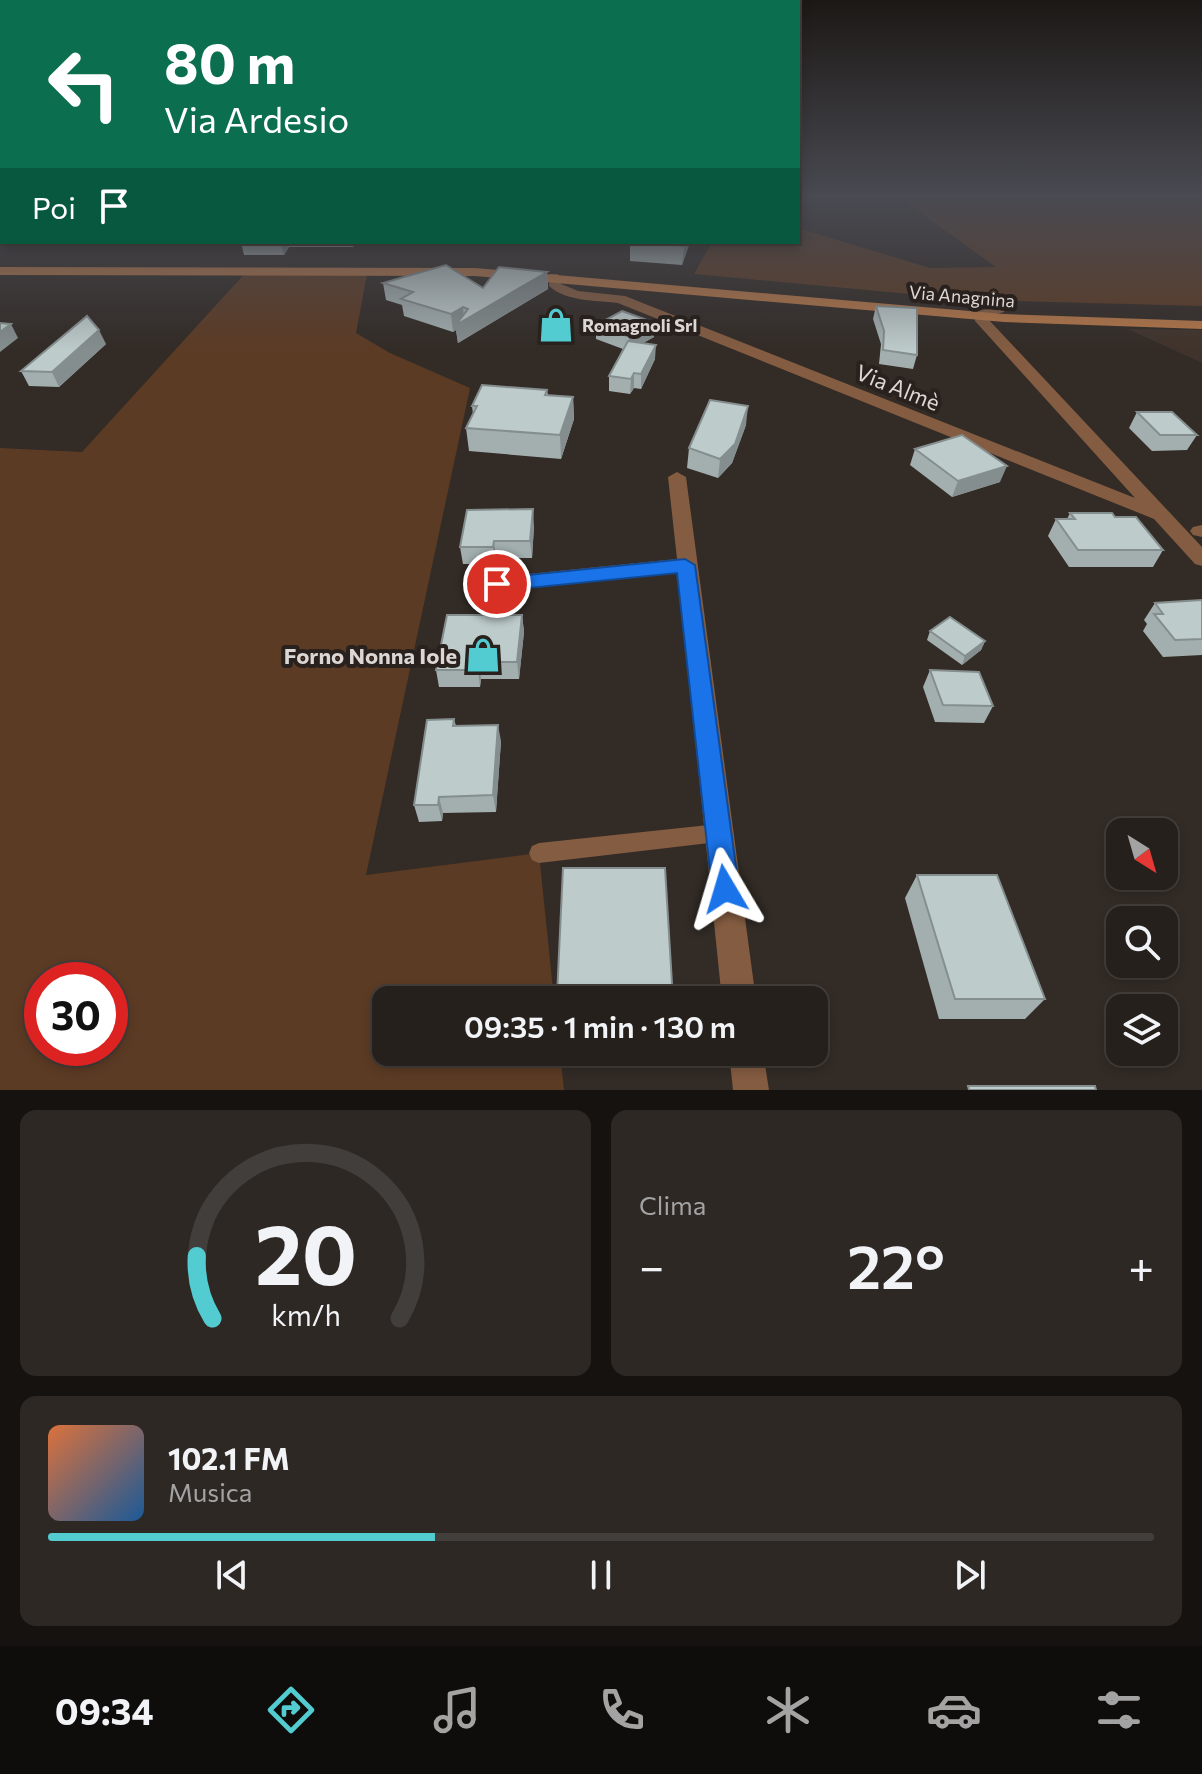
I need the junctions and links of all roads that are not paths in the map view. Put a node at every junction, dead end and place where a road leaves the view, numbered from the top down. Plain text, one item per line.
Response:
1 (0, 264) edge
2 (0, 271) edge
3 (554, 277) junction
4 (999, 309) junction
5 (980, 316) junction
6 (1202, 316) edge
7 (1202, 325) edge
8 (677, 477) dead end
9 (1161, 515) junction
10 (1202, 559) edge
11 (685, 565) junction
12 (497, 584) dead end
13 (718, 833) junction
14 (539, 853) dead end
15 (737, 986) edge
16 (748, 1066) edge
17 (751, 1090) edge

1 - 4 main road, Via Anagnina
2 - 3 main road, Via Anagnina
3 - 5 main road, Via Anagnina
3 - 9 street, Via Almè
4 - 5 street
4 - 6 main road, Via Anagnina
5 - 7 main road, Via Anagnina
5 - 9 street
8 - 11 street
9 - 10 street
11 - 12 street
11 - 13 street
13 - 14 lane
13 - 15 street
16 - 17 street

